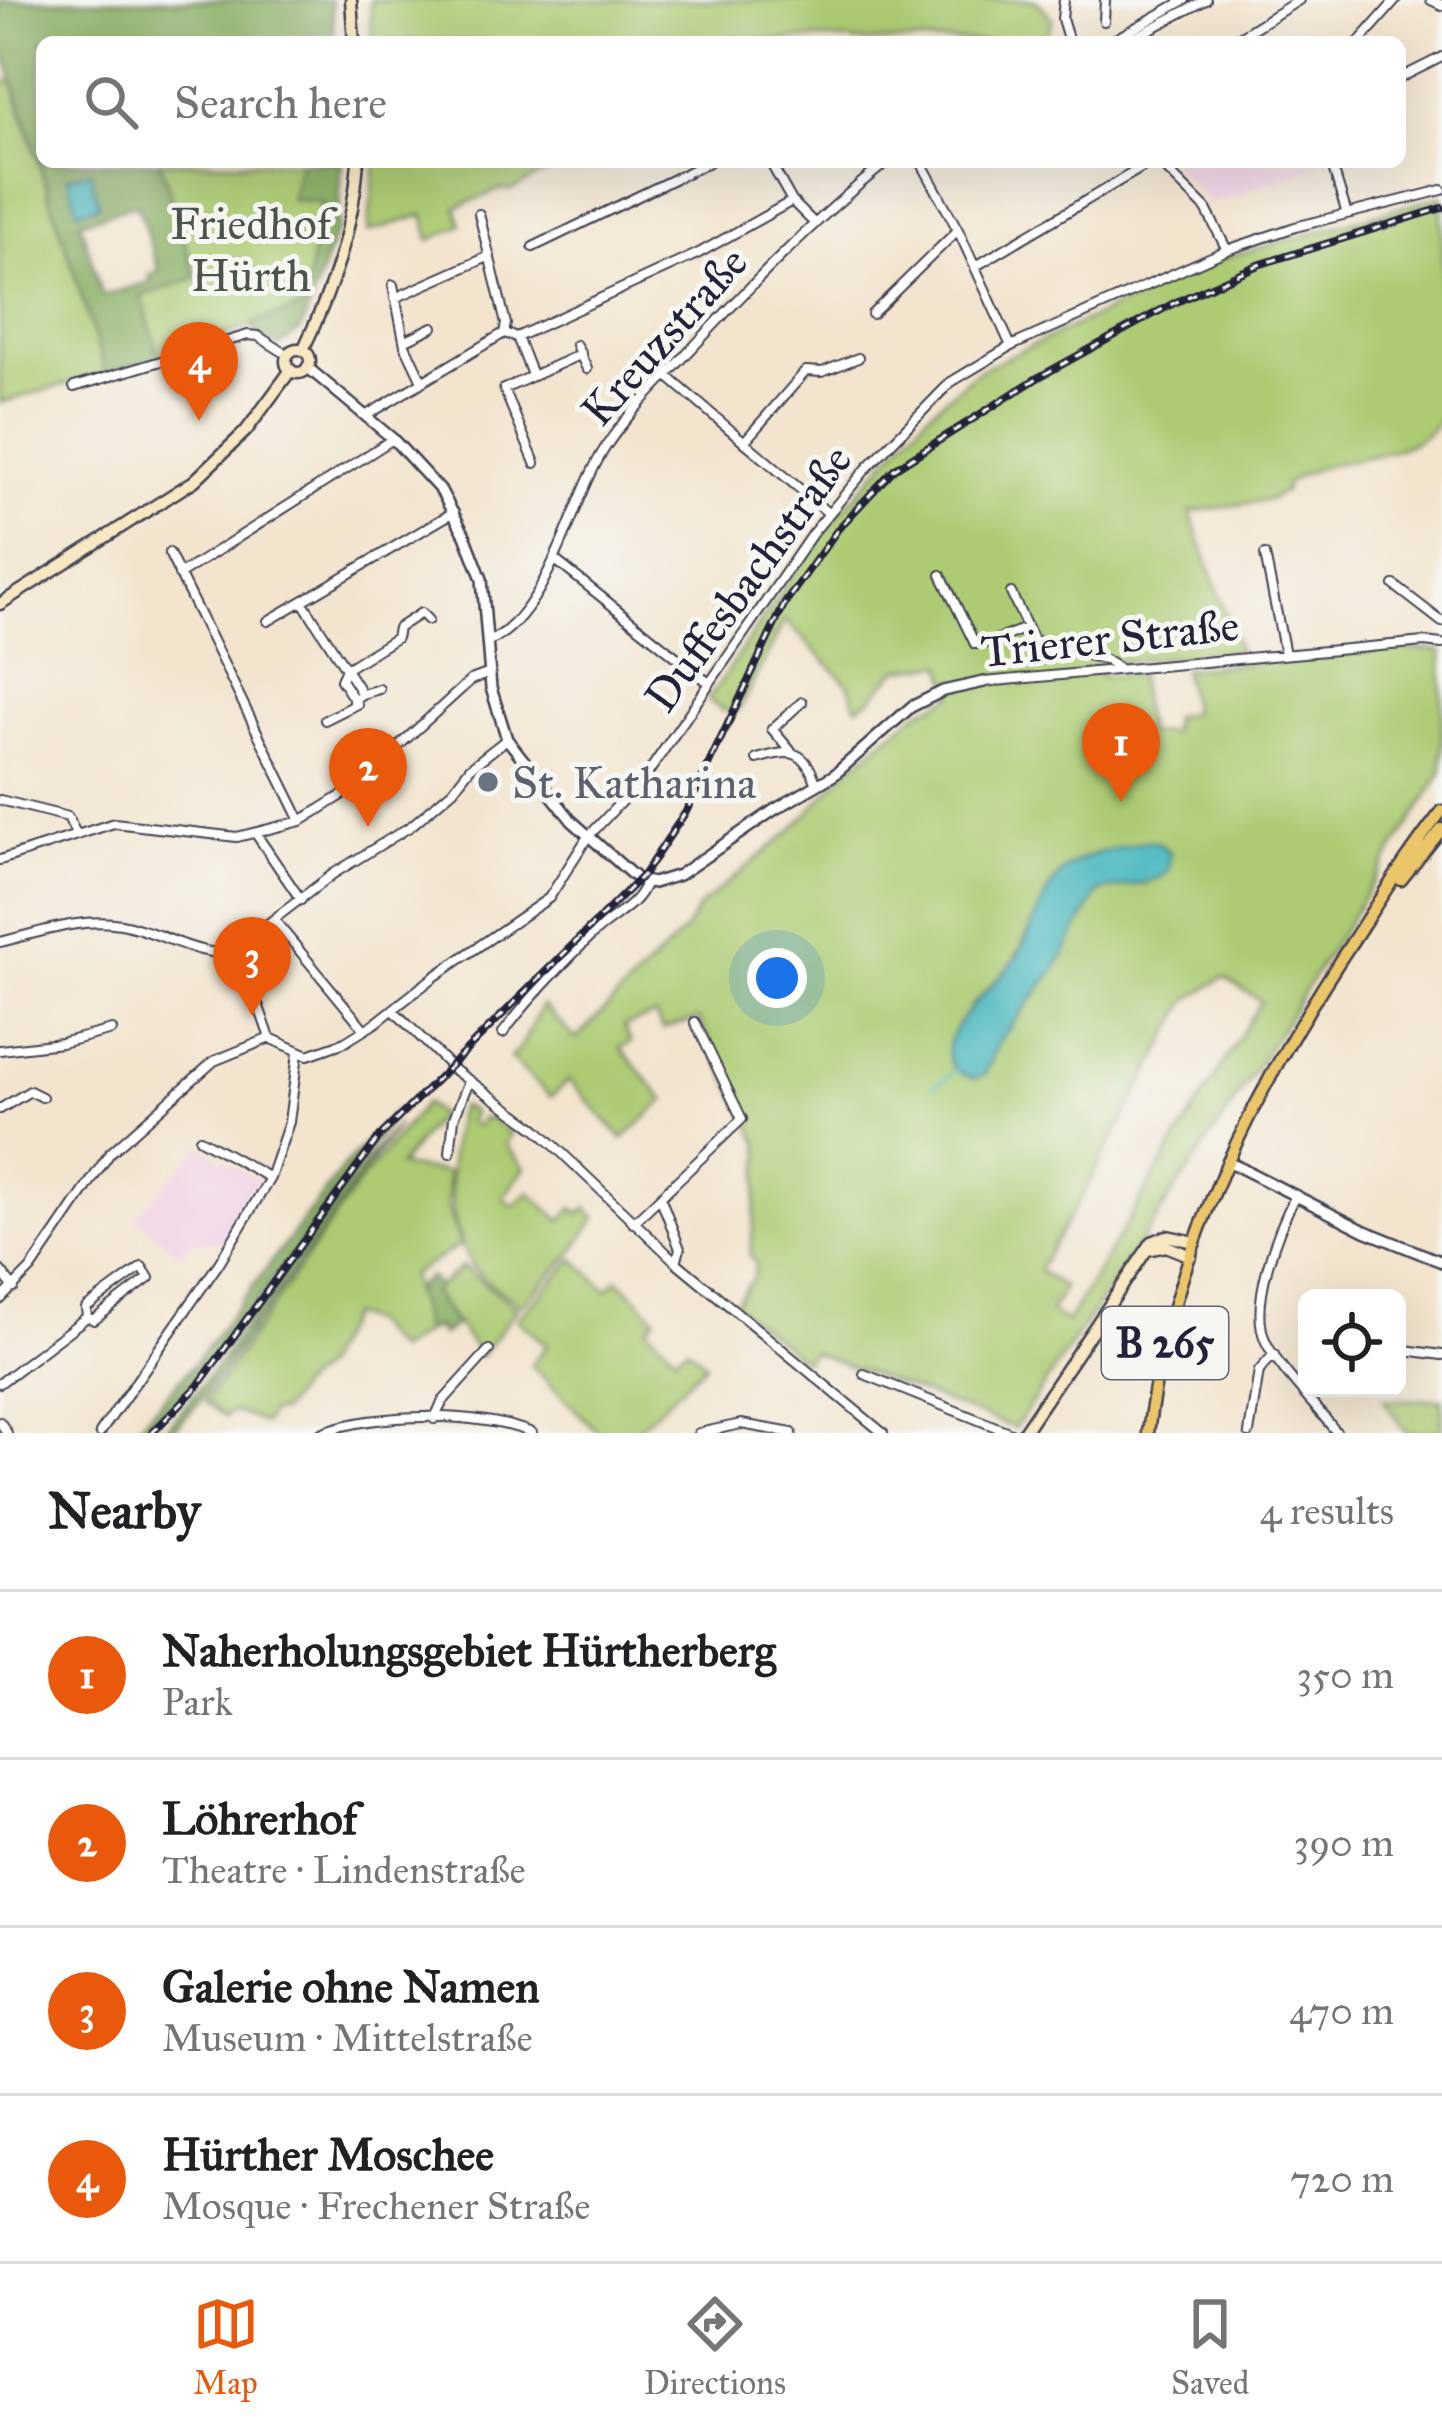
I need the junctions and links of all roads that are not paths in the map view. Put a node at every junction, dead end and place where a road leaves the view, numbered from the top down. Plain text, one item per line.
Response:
1 (351, 0) edge
2 (1064, 0) edge
3 (1105, 0) edge
4 (1185, 0) edge
5 (1206, 0) edge
6 (1299, 0) edge
7 (1396, 0) edge
8 (1431, 0) edge
9 (1442, 4) edge
10 (1104, 21) dead end
11 (354, 36) edge
12 (1067, 36) edge
13 (1121, 36) edge
14 (1137, 36) edge
15 (1241, 36) edge
16 (1364, 36) edge
17 (1442, 57) edge
18 (1406, 75) edge
19 (358, 168) edge
20 (697, 168) edge
21 (773, 168) edge
22 (880, 168) edge
23 (923, 168) edge
24 (1145, 168) edge
25 (1162, 168) edge
26 (1332, 168) edge
27 (1442, 190) edge
28 (791, 201) junction
29 (479, 214) dead end
30 (1347, 214) junction
31 (814, 224) junction
32 (958, 230) junction
33 (533, 247) dead end
34 (1227, 250) junction
35 (490, 256) junction
36 (976, 266) junction
37 (393, 285) dead end
38 (395, 298) junction
39 (872, 314) dead end
40 (433, 327) dead end
41 (504, 333) junction
42 (517, 337) junction
43 (404, 341) junction
44 (1011, 346) junction
45 (303, 350) junction
46 (288, 355) junction
47 (858, 358) dead end
48 (308, 367) junction
49 (587, 369) dead end
50 (291, 370) junction
51 (532, 375) junction
52 (667, 376) junction
53 (422, 380) junction
54 (74, 386) dead end
55 (367, 415) junction
56 (393, 439) junction
57 (744, 442) junction
58 (535, 463) dead end
59 (454, 512) junction
60 (828, 513) junction
61 (169, 553) dead end
62 (1265, 555) dead end
63 (554, 559) junction
64 (179, 575) junction
65 (941, 575) dead end
66 (1394, 585) dead end
67 (1011, 593) dead end
68 (302, 601) junction
69 (0, 604) edge
70 (428, 620) dead end
71 (268, 622) dead end
72 (1442, 622) edge
73 (1026, 628) junction
74 (489, 640) junction
75 (1442, 644) edge
76 (1286, 654) junction
77 (1118, 668) junction
78 (346, 669) junction
79 (490, 673) junction
80 (984, 682) joint
81 (710, 683) junction
82 (379, 688) dead end
83 (357, 697) junction
84 (802, 702) dead end
85 (326, 720) dead end
86 (507, 739) junction
87 (791, 751) junction
88 (757, 759) dead end
89 (817, 787) junction
90 (0, 800) edge
91 (1442, 811) edge
92 (302, 821) junction
93 (1442, 829) edge
94 (76, 834) junction
95 (256, 834) junction
96 (587, 838) junction
97 (0, 860) edge
98 (646, 882) junction
99 (301, 900) junction
100 (275, 921) junction
101 (1357, 934) junction
102 (0, 942) edge
103 (240, 953) junction
104 (394, 1010) junction
105 (695, 1022) dead end
106 (112, 1030) dead end
107 (365, 1030) junction
108 (503, 1033) dead end
109 (269, 1038) junction
110 (0, 1050) edge
111 (298, 1053) junction
112 (469, 1082) junction
113 (43, 1097) dead end
114 (0, 1109) edge
115 (200, 1139) dead end
116 (450, 1154) dead end
117 (1228, 1161) junction
118 (270, 1178) junction
119 (1296, 1195) junction
120 (661, 1199) junction
121 (633, 1223) junction
122 (1193, 1249) junction
123 (676, 1262) junction
124 (1442, 1262) edge
125 (0, 1270) edge
126 (14, 1288) junction
127 (0, 1300) edge
128 (87, 1317) junction
129 (1406, 1349) edge
130 (489, 1351) dead end
131 (1274, 1354) junction
132 (1442, 1355) edge
133 (864, 1374) dead end
134 (1298, 1377) edge
135 (0, 1383) edge
136 (1316, 1397) edge
137 (434, 1419) junction
138 (0, 1422) edge
139 (7, 1433) edge
140 (100, 1433) edge
141 (321, 1433) edge
142 (532, 1433) edge
143 (699, 1433) edge
144 (792, 1433) edge
145 (883, 1433) edge
146 (1011, 1433) edge
147 (1023, 1433) edge
148 (1148, 1433) edge
149 (1249, 1433) edge
150 (1337, 1433) edge

1 - 11 main road
2 - 12 street
3 - 10 street
4 - 13 street
5 - 14 street
6 - 15 street
7 - 16 street
8 - 9 street
17 - 18 street
19 - 45 main road
20 - 33 street
21 - 28 street
22 - 31 street, Kreuzstraße
23 - 32 street
24 - 36 street
25 - 34 street
26 - 30 street
27 - 30 street, Duffesbachstraße
28 - 31 street
28 - 42 street
29 - 35 street
30 - 34 street, Duffesbachstraße
31 - 52 street, Kreuzstraße
32 - 36 street
32 - 39 street
34 - 44 street, Duffesbachstraße
35 - 38 street
35 - 41 street
36 - 44 street
37 - 38 street
38 - 43 street
40 - 43 street
41 - 42 street
41 - 53 street
42 - 51 street
43 - 53 street
44 - 60 street, Duffesbachstraße
45 - 46 main road
45 - 48 main road
46 - 50 main road
46 - 54 street
47 - 57 street
48 - 50 main road
48 - 55 street
49 - 51 street
50 - 69 main road
51 - 58 street
52 - 57 street
52 - 63 street, Kreuzstraße
53 - 55 street
55 - 56 street
56 - 59 street
56 - 64 street
57 - 60 street
59 - 68 street
59 - 74 street
60 - 81 street, Duffesbachstraße
61 - 64 street
62 - 76 street
63 - 74 street, Kreuzstraße
63 - 81 street
64 - 92 street
65 - 73 street
66 - 72 street
67 - 73 street
68 - 71 street
68 - 78 street
70 - 78 street
73 - 77 street
74 - 79 street
75 - 76 street, Trierer Straße
76 - 77 street, Trierer Straße
77 - 80 street, Trierer Straße
78 - 83 street
79 - 86 street
79 - 92 street
80 - 89 street, Trierer Straße
81 - 96 street, Duffesbachstraße
82 - 83 street
83 - 85 street
84 - 87 street
86 - 96 street
86 - 99 street
87 - 88 street
87 - 89 street
89 - 98 street, Trierer Straße
90 - 94 street
91 - 101 main road
92 - 95 street
93 - 101 main road
94 - 95 street
94 - 97 street
95 - 99 street
96 - 98 street
96 - 104 street, Duffesbachstraße
98 - 108 street
99 - 100 street
100 - 103 street
100 - 107 street
101 - 117 main road, B 265
102 - 103 street
103 - 109 street
104 - 107 street, Duffesbachstraße
104 - 112 street
105 - 120 street
106 - 110 street
107 - 111 street, Duffesbachstraße
109 - 111 street
109 - 126 street
111 - 118 street
112 - 116 street
112 - 121 street
113 - 114 street
115 - 118 street
117 - 119 street
117 - 122 main road, B 265
118 - 140 street
119 - 124 street
119 - 131 street
120 - 121 street
120 - 123 street
121 - 123 street
122 - 147 main road
122 - 148 main road, B 265
123 - 145 street
125 - 126 street
126 - 127 street
128 - 128 street
128 - 135 street
129 - 132 street
130 - 137 street
131 - 134 street
131 - 149 street
133 - 146 street
136 - 150 street
137 - 141 street
137 - 142 street
138 - 139 street
143 - 144 street

